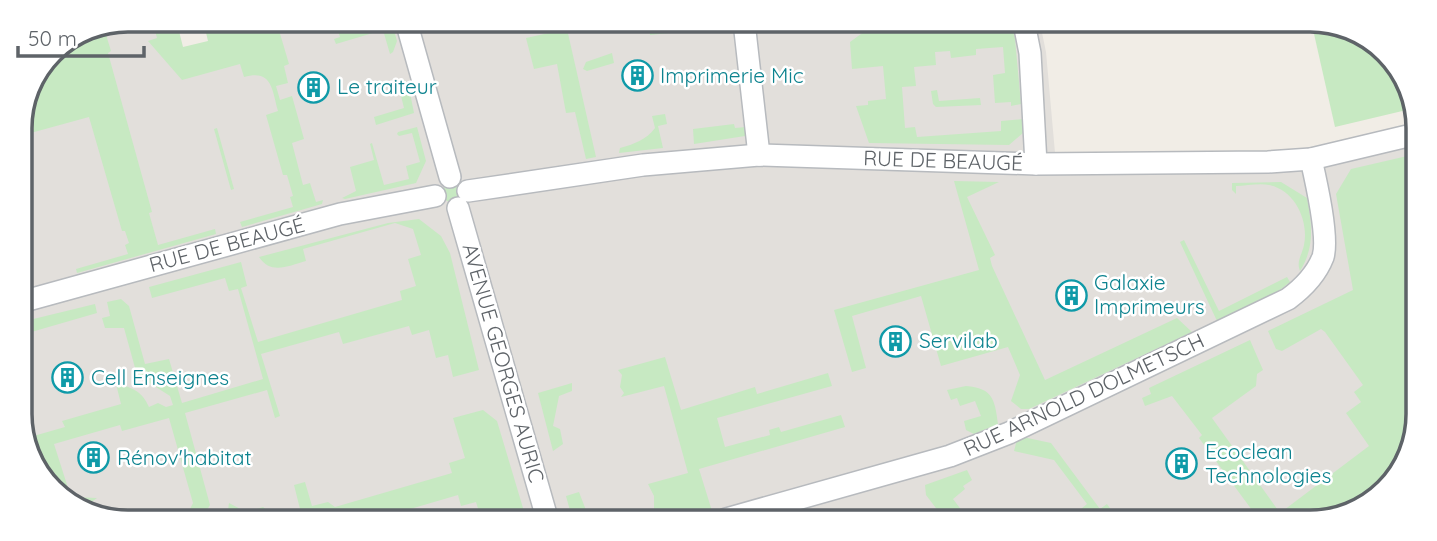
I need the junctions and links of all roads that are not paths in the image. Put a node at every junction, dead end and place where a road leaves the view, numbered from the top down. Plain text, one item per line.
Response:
1 (409, 32) edge
2 (745, 32) edge
3 (1026, 32) edge
4 (1406, 136) edge
5 (759, 155) junction
6 (1311, 159) junction
7 (1037, 164) junction
8 (450, 177) junction
9 (435, 196) junction
10 (463, 200) junction
11 (31, 299) edge
12 (760, 509) edge
13 (545, 510) edge

1 - 8 street
2 - 5 street
3 - 7 street
4 - 6 street, RUE DE BEAUGÉ
5 - 7 street, RUE DE BEAUGÉ
5 - 10 street, RUE DE BEAUGÉ
6 - 7 street, RUE DE BEAUGÉ
6 - 12 street, RUE ARNOLD DOLMETSCH
8 - 9 street
8 - 10 street
9 - 10 street
9 - 11 street, RUE DE BEAUGÉ
10 - 13 street, AVENUE GEORGES AURIC

